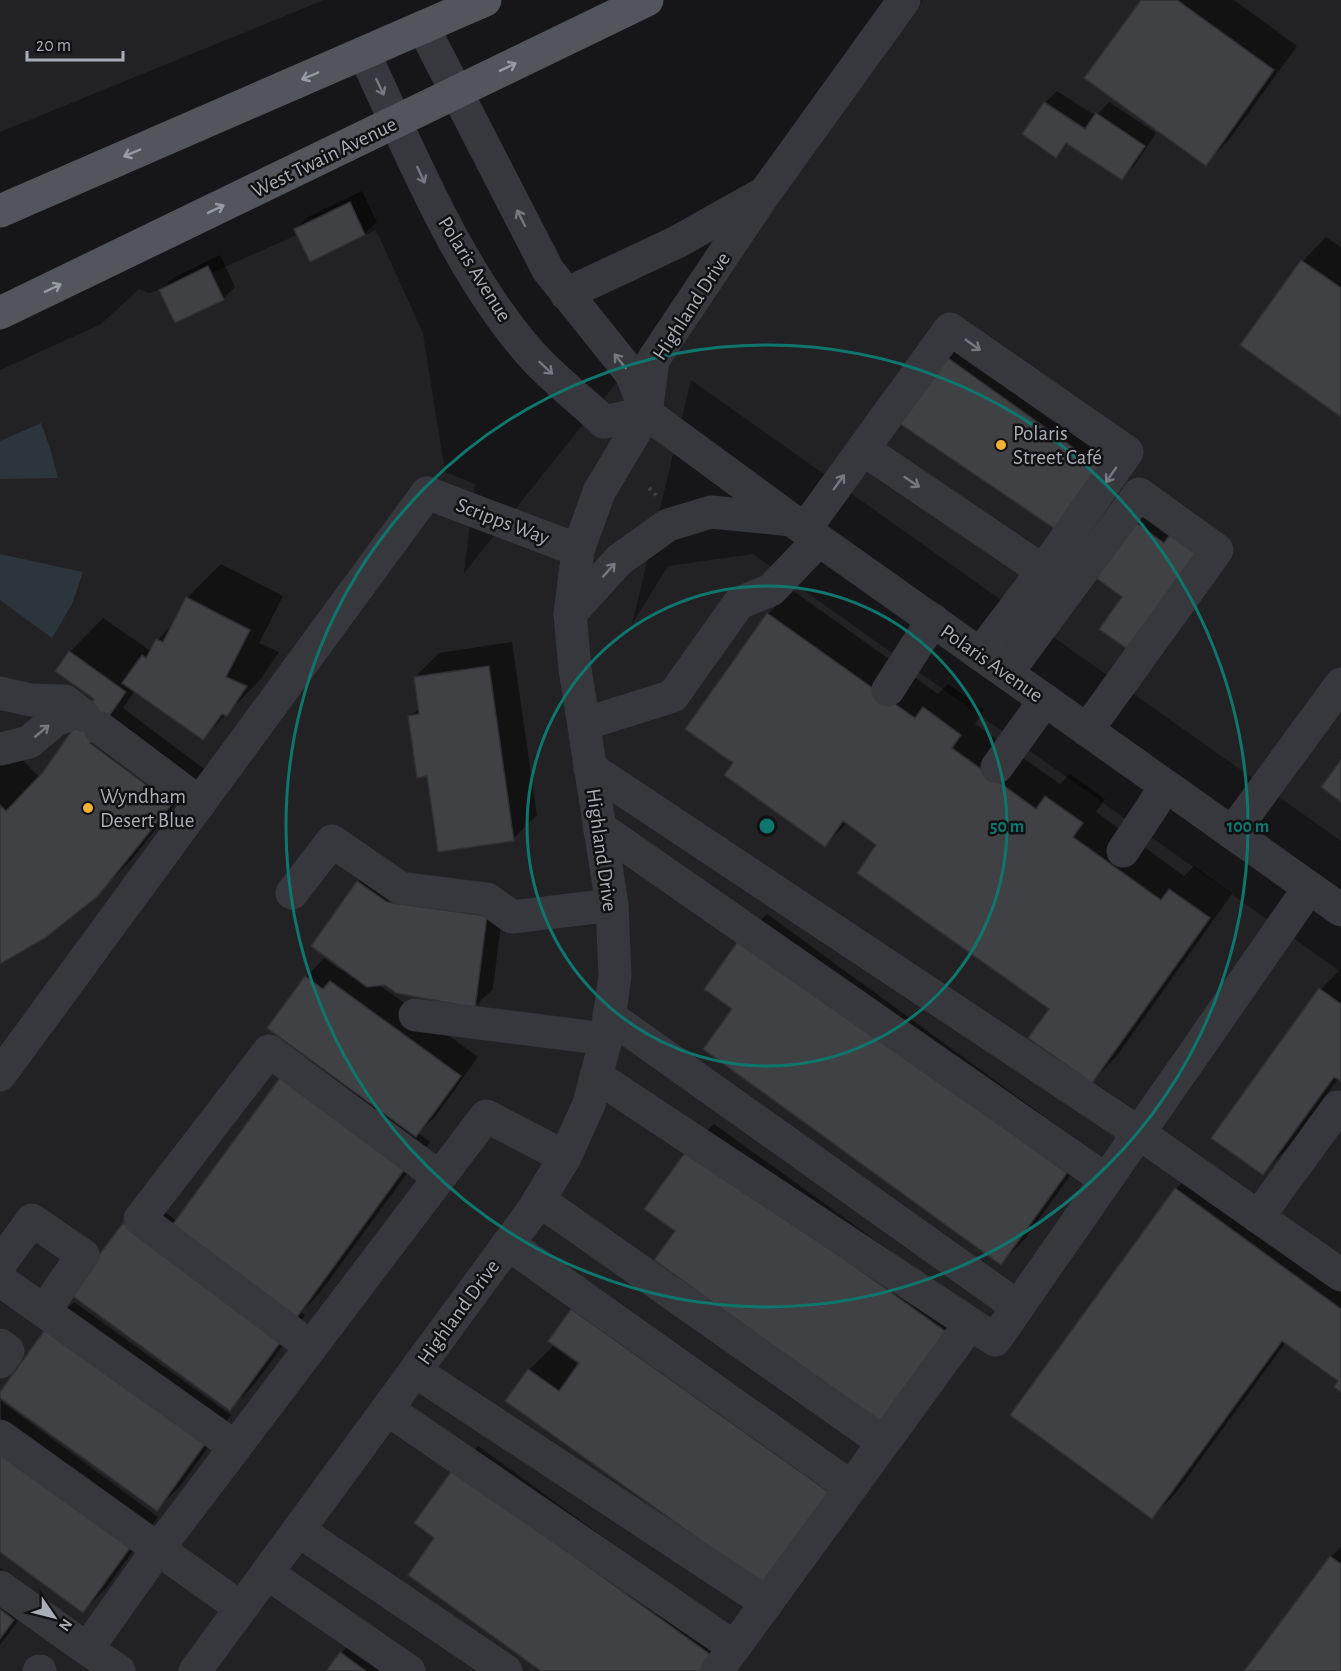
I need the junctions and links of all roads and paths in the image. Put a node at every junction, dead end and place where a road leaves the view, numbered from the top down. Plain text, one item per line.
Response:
1 (485, 0) edge
2 (647, 0) edge
3 (904, 0) edge
4 (423, 27) junction
5 (364, 53) junction
6 (456, 93) junction
7 (397, 122) junction
8 (764, 194) junction
9 (0, 211) edge
10 (566, 294) junction
11 (0, 313) edge
12 (646, 412) junction
13 (863, 449) junction
14 (805, 530) junction
15 (578, 550) junction
16 (1043, 572) junction
17 (570, 614) junction
18 (933, 620) junction
19 (980, 654) junction
20 (1007, 673) junction
21 (1341, 684) edge
22 (888, 690) dead end
23 (0, 693) edge
24 (1045, 700) junction
25 (0, 701) edge
26 (584, 724) junction
27 (100, 728) dead end
28 (1087, 730) junction
29 (1, 751) edge
30 (997, 767) dead end
31 (590, 768) junction
32 (1166, 786) junction
33 (200, 803) junction
34 (599, 827) junction
35 (1232, 833) junction
36 (1123, 851) dead end
37 (1309, 888) junction
38 (292, 893) dead end
39 (612, 905) junction
40 (1341, 910) edge
41 (415, 1015) dead end
42 (608, 1028) junction
43 (0, 1075) edge
44 (596, 1076) junction
45 (1341, 1109) edge
46 (1139, 1133) junction
47 (565, 1157) junction
48 (439, 1177) junction
49 (1106, 1180) junction
50 (539, 1200) junction
51 (1258, 1216) junction
52 (508, 1244) junction
53 (0, 1264) edge
54 (1339, 1268) edge
55 (0, 1280) edge
56 (1018, 1307) junction
57 (44, 1311) junction
58 (970, 1324) junction
59 (0, 1346) edge
60 (311, 1347) junction
61 (0, 1362) edge
62 (415, 1371) junction
63 (387, 1409) junction
64 (0, 1436) edge
65 (883, 1442) junction
66 (235, 1448) junction
67 (851, 1487) junction
68 (298, 1530) junction
69 (158, 1549) junction
70 (267, 1573) junction
71 (0, 1587) edge
72 (767, 1603) junction
73 (241, 1608) junction
74 (87, 1649) junction
75 (726, 1659) edge
76 (119, 1671) edge
77 (195, 1671) edge
78 (409, 1671) edge
79 (506, 1671) edge

1 - 4 main road
6 -> 2 main road, West Twain Avenue
3 - 8 street, Highland Drive
4 - 5 main road
4 - 6 street
5 -> 7 street, Polaris Avenue
5 -> 9 main road
6 - 7 main road, West Twain Avenue
10 -> 6 street
11 -> 7 main road, West Twain Avenue
7 -> 12 street, Polaris Avenue
8 - 10 street
8 - 12 street, Highland Drive
12 -> 10 street
12 - 14 street, Polaris Avenue
12 - 15 street, Highland Drive
14 -> 13 street
13 -> 16 street
13 -> 16 street
17 -> 14 street
14 - 18 street, Polaris Avenue
14 - 26 street
15 - 17 street, Highland Drive
15 - 33 street, Scripps Way
16 - 19 street
17 - 26 street, Highland Drive
18 - 19 street, Polaris Avenue
18 - 22 street
19 - 20 street, Polaris Avenue
20 - 24 street, Polaris Avenue
20 - 28 street
21 - 35 street
29 -> 23 street
24 - 28 street, Polaris Avenue
24 - 30 street
25 - 29 street
26 - 31 street, Highland Drive
27 - 33 street
28 - 32 street, Polaris Avenue
31 - 34 street, Highland Drive
31 - 46 street
32 - 35 street, Polaris Avenue
32 - 36 street
33 - 43 street
34 - 39 street, Highland Drive
34 - 49 street
35 - 37 street, Polaris Avenue
37 - 40 street, Polaris Avenue
37 - 46 street
38 - 39 street
39 - 42 street, Highland Drive
41 - 42 street
42 - 44 street, Highland Drive
42 - 56 street
44 - 47 street, Highland Drive
44 - 58 street
45 - 51 street
46 - 49 street
46 - 51 street
47 - 48 street
47 - 50 street, Highland Drive
48 - 60 street
48 - 60 street
49 - 56 street
50 - 52 street, Highland Drive
50 - 65 street
51 - 54 street
52 - 62 street, Highland Drive
52 - 67 street
53 - 57 street
55 - 57 street
56 - 58 street
57 - 66 street
58 - 65 street
59 - 61 street
60 - 66 street
62 - 63 street, Highland Drive
62 - 72 street
63 - 68 street, Highland Drive
63 - 75 street
64 - 69 street
65 - 67 street
66 - 69 street
67 - 72 street
68 - 70 street, Highland Drive
68 - 79 street
69 - 73 street
69 - 74 street
70 - 73 street, Highland Drive
70 - 78 street
71 - 74 street
72 - 75 street
73 - 77 street, Highland Drive
74 - 76 street

